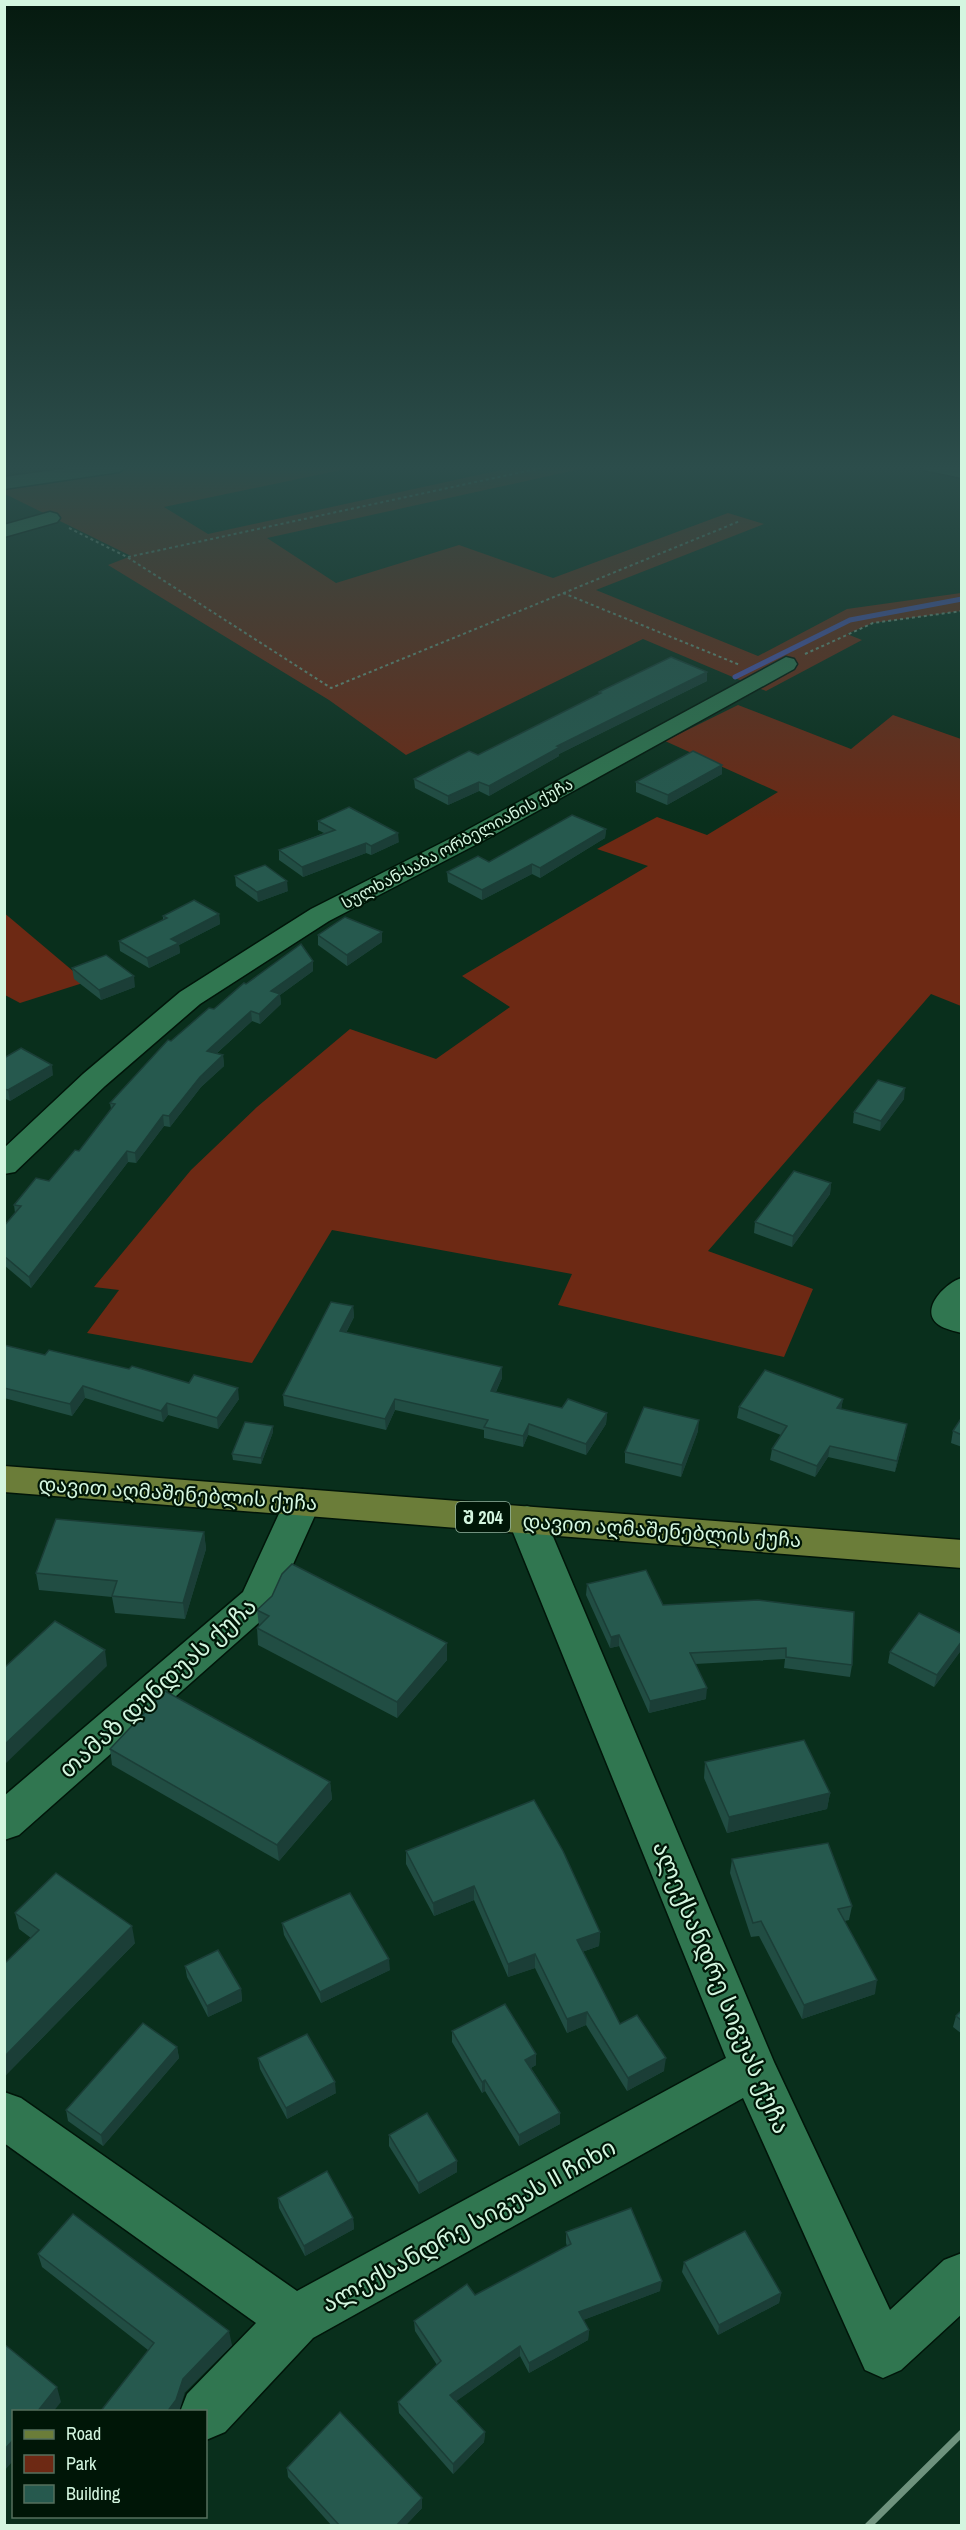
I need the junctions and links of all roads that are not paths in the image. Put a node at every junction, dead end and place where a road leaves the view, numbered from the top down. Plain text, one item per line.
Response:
1 (786, 664) road end
2 (6, 1160) edge
3 (962, 1289) edge
4 (962, 1322) edge
5 (4, 1479) edge
6 (302, 1503) junction
7 (527, 1520) junction
8 (962, 1554) edge
9 (4, 1822) edge
10 (753, 2068) junction
11 (4, 2114) edge
12 (962, 2278) edge
13 (295, 2320) junction
14 (207, 2412) edge

1 - 2 street, სულხან-საბა ორბელიანის ქუჩა
3 - 4 street
5 - 6 main road, დავით აღმაშენებლის ქუჩა / შ 204
6 - 7 main road, დავით აღმაშენებლის ქუჩა / შ 204
6 - 9 street, თამაზ დუნდუას ქუჩა
7 - 8 main road, დავით აღმაშენებლის ქუჩა / შ 204
7 - 10 street, ალექსანდრე სიგუას ქუჩა
10 - 12 street, ალექსანდრე სიგუას ქუჩა
10 - 13 street, ალექსანდრე სიგუას II ჩიხი
11 - 13 street
13 - 14 street, ალექსანდრე სიგუას II ჩიხი

